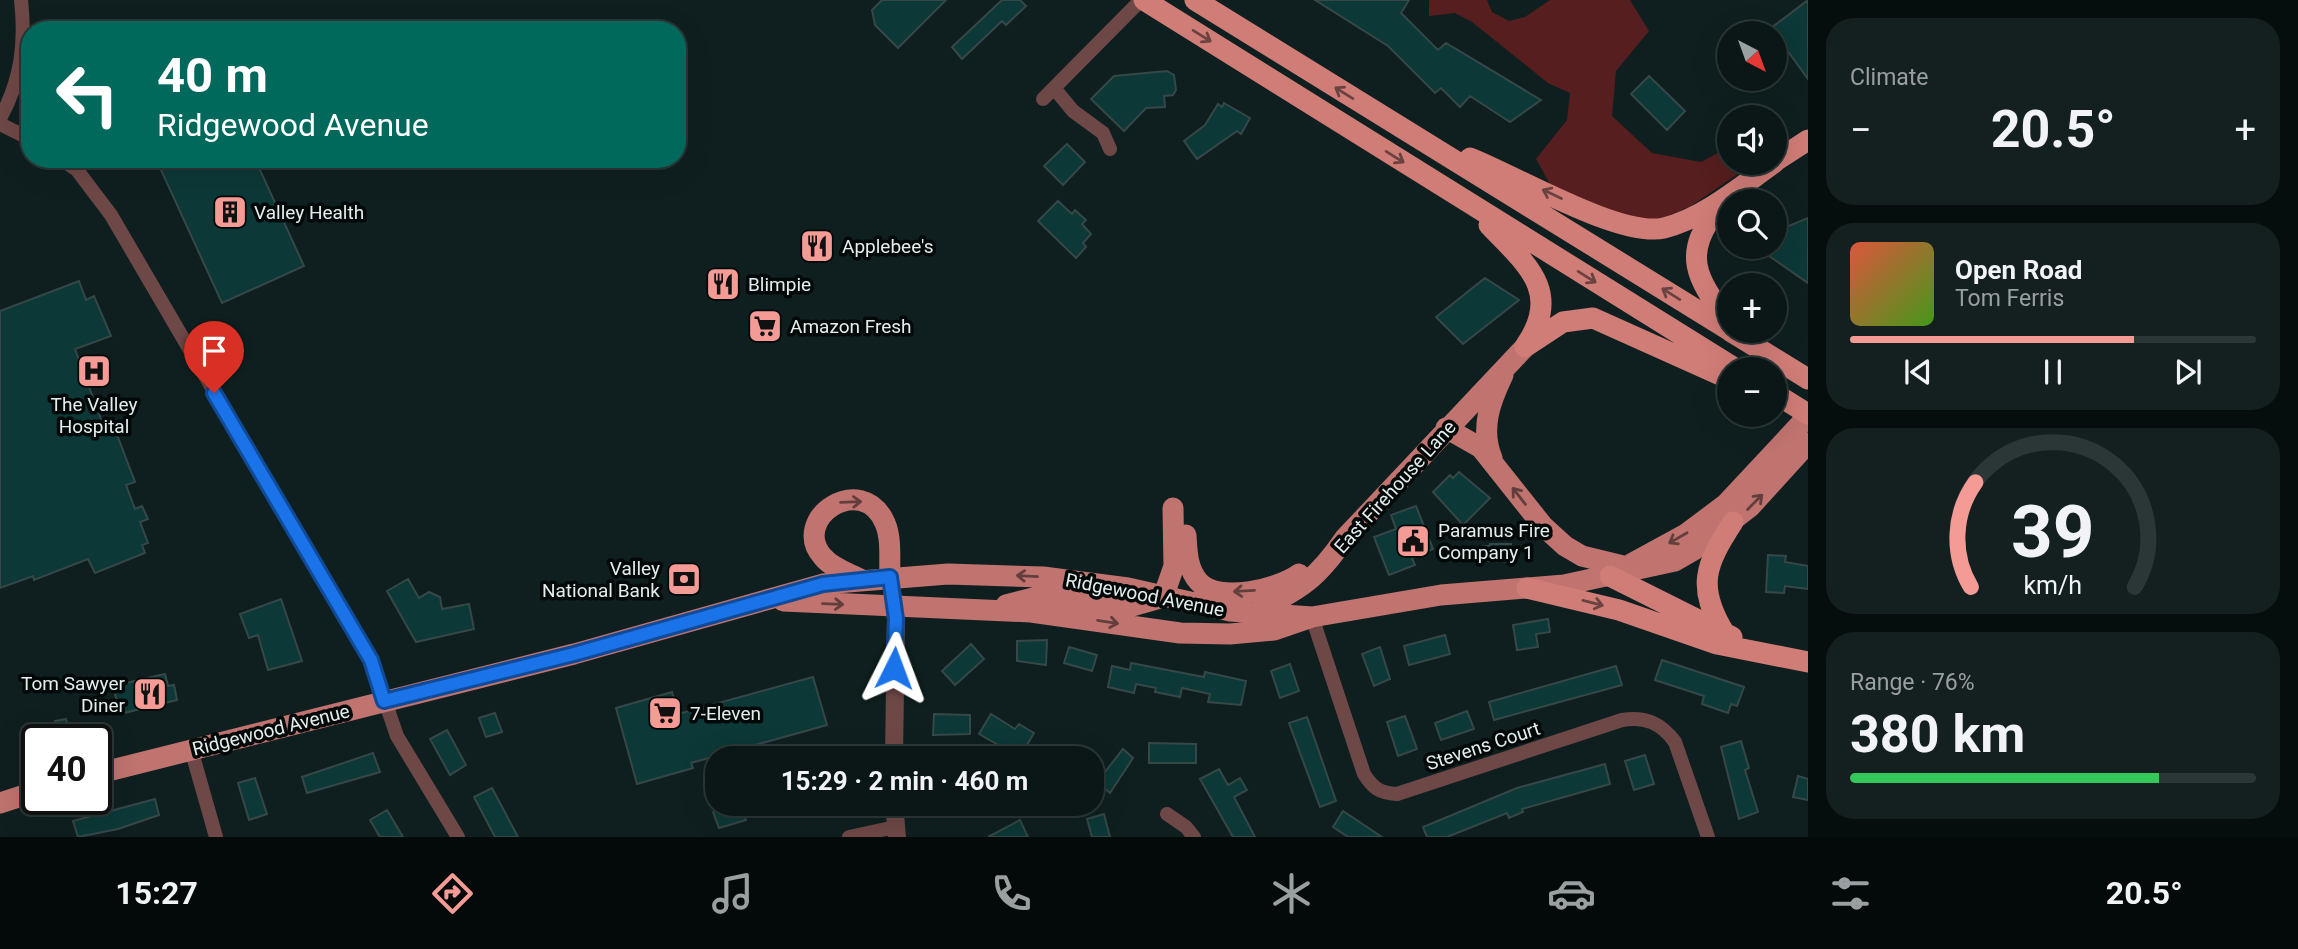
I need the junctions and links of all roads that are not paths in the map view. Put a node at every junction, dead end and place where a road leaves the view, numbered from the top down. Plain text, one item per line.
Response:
1 (21, 0) edge
2 (1142, 0) edge
3 (1195, 0) edge
4 (21, 21) edge
5 (21, 65) edge
6 (1054, 88) junction
7 (1042, 99) dead end
8 (0, 121) edge
9 (21, 134) edge
10 (1808, 134) edge
11 (1424, 140) junction
12 (1808, 140) edge
13 (1110, 149) dead end
14 (1787, 157) edge
15 (1787, 157) edge
16 (74, 168) edge
17 (1760, 175) edge
18 (1739, 189) edge
19 (1465, 201) junction
20 (1717, 202) edge
21 (1717, 210) edge
22 (1717, 305) edge
23 (1717, 320) edge
24 (1753, 343) edge
25 (1518, 354) junction
26 (1717, 357) edge
27 (1717, 374) edge
28 (1808, 379) edge
29 (1787, 402) edge
30 (1808, 415) edge
31 (1446, 428) junction
32 (1797, 447) edge
33 (1496, 466) junction
34 (1733, 522) junction
35 (1345, 538) junction
36 (1618, 571) junction
37 (890, 577) junction
38 (862, 579) junction
39 (1527, 588) junction
40 (1161, 596) junction
41 (772, 601) junction
42 (894, 605) junction
43 (989, 609) junction
44 (1255, 613) junction
45 (1312, 617) junction
46 (1725, 634) junction
47 (1761, 654) junction
48 (1808, 662) edge
49 (384, 701) junction
50 (894, 746) edge
51 (191, 749) junction
52 (112, 770) edge
53 (21, 796) edge
54 (0, 803) edge
55 (1167, 814) dead end
56 (896, 832) edge
57 (216, 837) edge
58 (458, 837) edge
59 (849, 837) edge
60 (1194, 837) edge
61 (1708, 837) edge

1 - 4 street
2 - 6 street
2 -> 19 highway
11 -> 3 highway
5 - 8 street
6 - 7 street
6 - 13 street
8 - 9 street
10 - 14 highway
20 -> 11 highway
23 -> 11 highway
12 - 15 highway
16 - 49 street
17 - 18 highway
19 - 25 highway
19 -> 26 highway
21 - 22 highway
24 - 28 highway
25 - 27 highway
25 - 31 main road, East Firehouse Lane
25 - 33 main road
29 - 30 highway
30 - 32 main road, Ridgewood Avenue
31 - 33 main road
31 - 35 main road, East Firehouse Lane
34 -> 32 main road, Ridgewood Avenue
32 -> 36 main road, Ridgewood Avenue
36 -> 33 main road
34 - 36 main road, Ridgewood Avenue
34 - 46 highway
35 -> 40 main road
35 - 44 main road, East Firehouse Lane
36 - 39 main road, Ridgewood Avenue
36 - 46 highway
37 - 38 main road, Ridgewood Avenue
38 -> 37 main road
40 -> 37 main road, Ridgewood Avenue
37 - 42 street
38 - 41 main road, Ridgewood Avenue
39 - 45 main road, Ridgewood Avenue
39 -> 47 highway
40 - 43 main road
40 - 44 main road, Ridgewood Avenue
41 -> 42 main road, Ridgewood Avenue
41 - 49 main road, Ridgewood Avenue
42 - 43 main road, Ridgewood Avenue
42 - 50 street
43 -> 45 main road, Ridgewood Avenue
44 - 45 main road, Ridgewood Avenue
45 - 61 street, Stevens Court
46 - 47 highway
47 - 48 highway
49 - 51 main road, Ridgewood Avenue
49 - 58 street
51 - 52 main road, Ridgewood Avenue
51 - 57 street
53 - 54 main road
55 - 60 street
56 - 59 street

